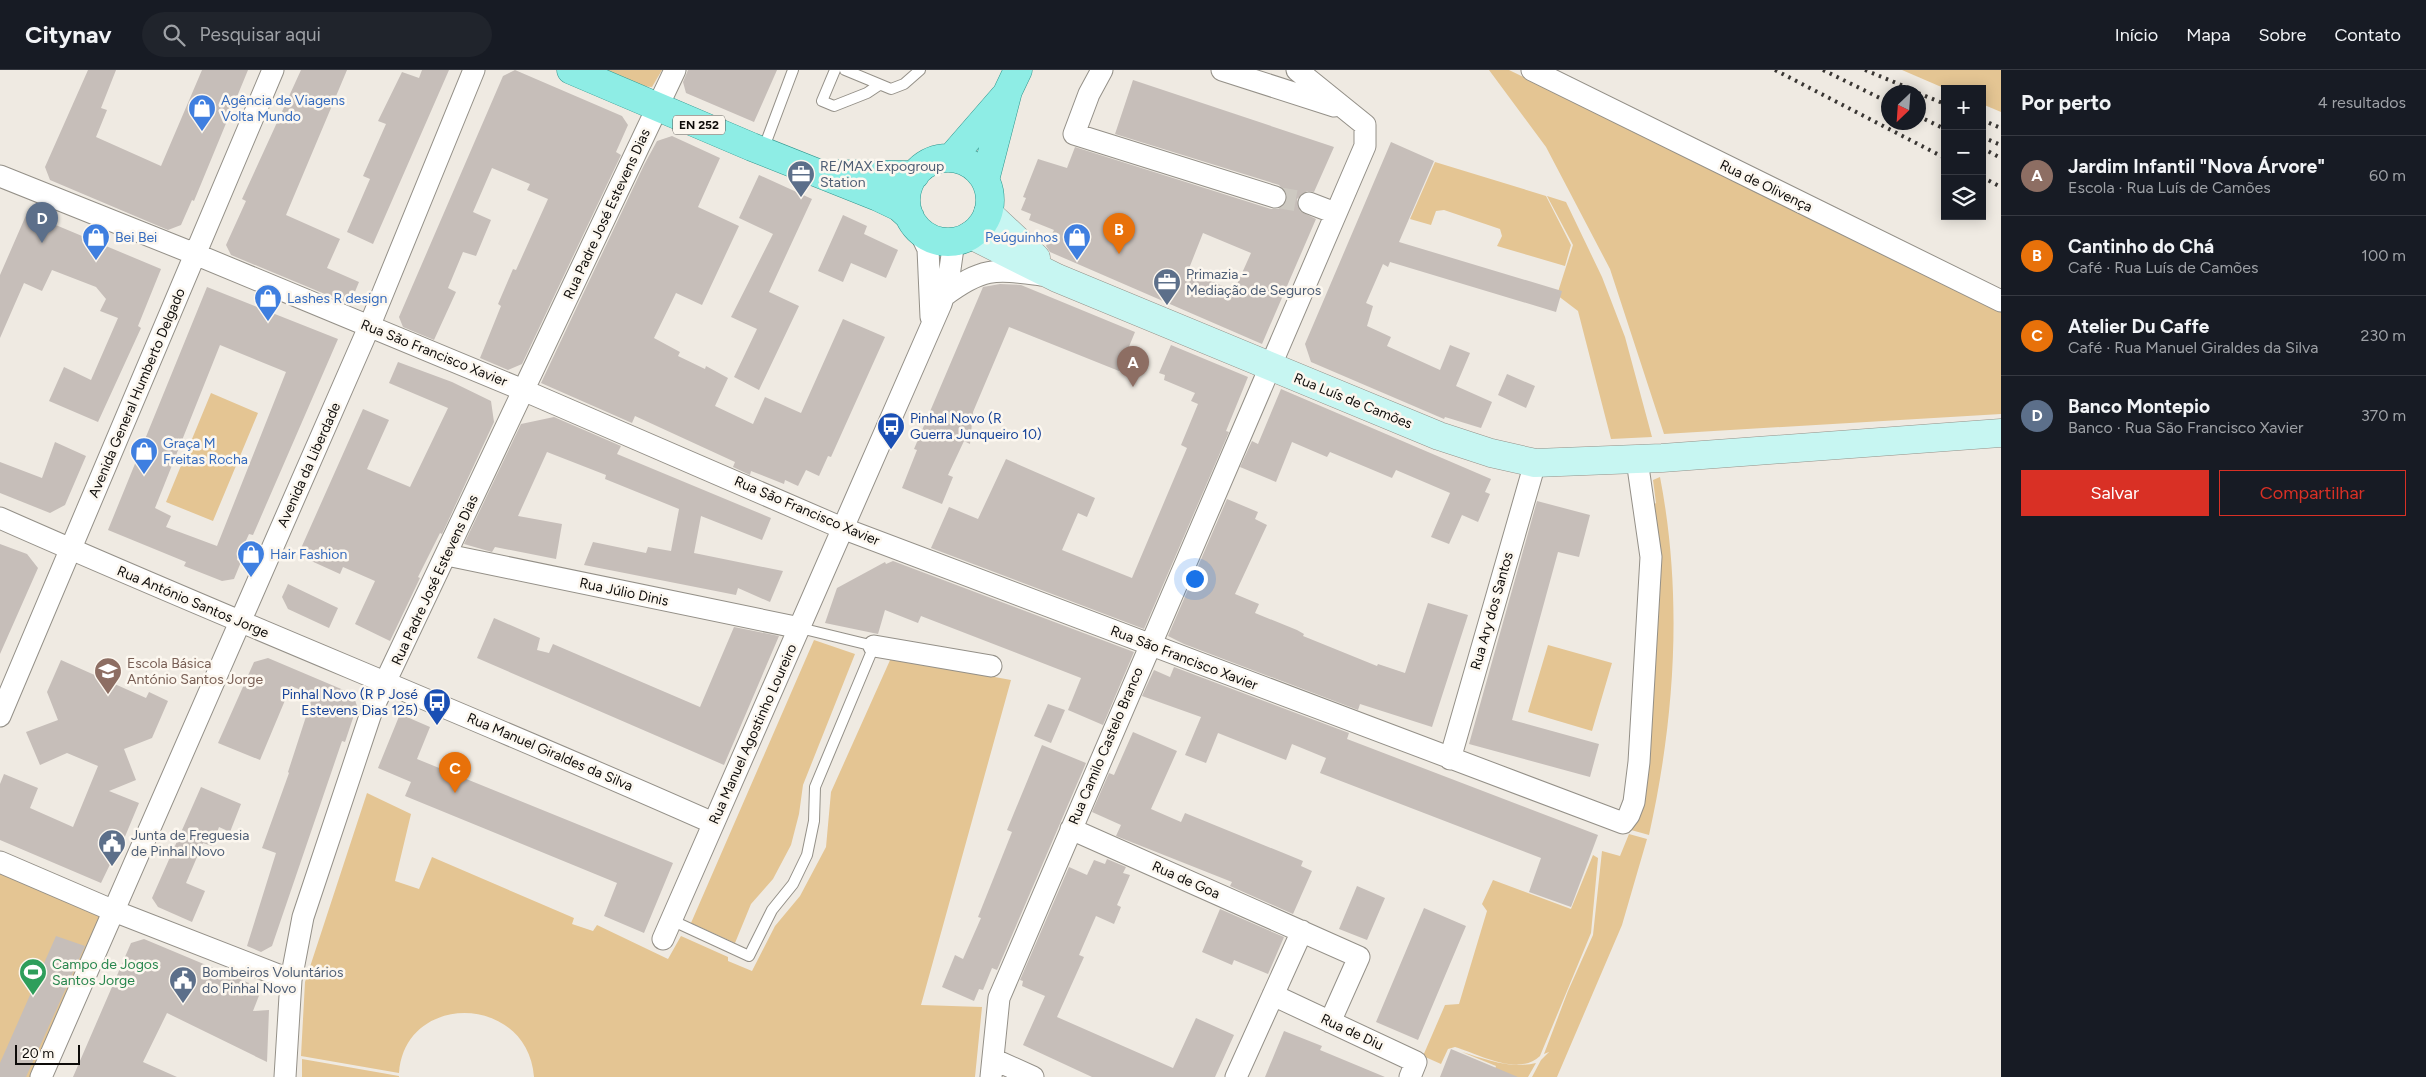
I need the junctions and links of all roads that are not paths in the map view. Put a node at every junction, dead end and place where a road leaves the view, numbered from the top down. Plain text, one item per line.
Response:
1 (273, 70) edge
2 (474, 70) edge
3 (571, 70) edge
4 (674, 70) edge
5 (794, 70) edge
6 (835, 70) edge
7 (845, 70) edge
8 (920, 70) edge
9 (1102, 70) edge
10 (1222, 70) edge
11 (1297, 70) edge
12 (1532, 70) edge
13 (1013, 81) edge
14 (879, 85) junction
15 (658, 107) junction
16 (1347, 110) junction
17 (763, 151) junction
18 (951, 158) junction
19 (821, 174) junction
20 (915, 175) junction
21 (0, 176) edge
22 (985, 180) junction
23 (1275, 197) tunnel mouth
24 (1309, 203) tunnel mouth
25 (988, 213) junction
26 (1335, 213) junction
27 (914, 222) junction
28 (962, 238) junction
29 (195, 254) junction
30 (1057, 278) junction
31 (944, 296) junction
32 (2001, 301) edge
33 (932, 322) junction
34 (369, 327) junction
35 (1269, 367) junction
36 (523, 390) junction
37 (2001, 433) edge
38 (1650, 459) junction
39 (1535, 463) junction
40 (0, 518) edge
41 (842, 528) junction
42 (72, 550) junction
43 (447, 555) junction
44 (239, 622) junction
45 (800, 628) junction
46 (1150, 645) junction
47 (874, 646) junction
48 (991, 666) dead end
49 (386, 683) junction
50 (0, 716) edge
51 (1450, 759) junction
52 (713, 823) junction
53 (1071, 829) junction
54 (0, 862) edge
55 (114, 911) junction
56 (671, 920) junction
57 (1302, 931) junction
58 (663, 939) dead end
59 (290, 980) junction
60 (1273, 995) junction
61 (1330, 1022) junction
62 (992, 1068) edge
63 (41, 1077) edge
64 (285, 1077) edge
65 (1033, 1077) edge
66 (1236, 1077) edge
67 (1410, 1077) edge

1 - 29 street, Avenida General Humberto Delgado
2 - 34 street, Avenida da Liberdade
3 - 15 main road, EN 252
4 - 15 street, Rua Padre José Estevens Dias
5 - 17 lane
6 - 14 lane
7 - 14 lane
8 - 14 lane
9 - 23 street
10 - 16 street
11 - 16 street
12 - 32 street, Rua de Olivença
13 - 18 main road
13 - 22 main road
15 - 17 main road, EN 252
15 - 36 street, Rua Padre José Estevens Dias
16 - 26 street, Rua Camilo Castelo Branco
17 - 19 main road, EN 252
18 - 20 main road
18 - 22 main road
19 - 20 main road, EN 252
19 - 27 main road, EN 252
20 - 27 main road
21 - 29 street, Rua São Francisco Xavier
22 - 25 main road
24 - 26 street
25 - 28 main road
25 - 30 main road
26 - 35 street, Rua Camilo Castelo Branco
27 - 28 main road, EN 252
27 - 33 street
28 - 30 main road, Rua Luís de Camões
28 - 31 street, Rua Manuel Agostinho Loureiro
29 - 34 street, Rua São Francisco Xavier
29 - 42 street, Avenida General Humberto Delgado
30 - 31 street
30 - 35 main road, Rua Luís de Camões
31 - 33 street, Rua Manuel Agostinho Loureiro
33 - 41 street, Rua Manuel Agostinho Loureiro
34 - 36 street, Rua São Francisco Xavier
34 - 44 street, Avenida da Liberdade
35 - 39 main road, Rua Luís de Camões
35 - 46 street, Rua Camilo Castelo Branco
36 - 41 street, Rua São Francisco Xavier
36 - 43 street, Rua Padre José Estevens Dias
37 - 38 main road, Rua Luís de Camões
38 - 39 main road, Rua Luís de Camões
38 - 51 street, Rua São Francisco Xavier
39 - 51 street, Rua Ary dos Santos
40 - 42 street, Rua António Santos Jorge
41 - 45 street, Rua Manuel Agostinho Loureiro
41 - 46 street, Rua São Francisco Xavier
42 - 44 street, Rua António Santos Jorge
42 - 50 street, Avenida General Humberto Delgado
43 - 45 street, Rua Júlio Dinis
43 - 49 street, Rua Padre José Estevens Dias
44 - 49 street, Rua António Santos Jorge
44 - 55 street, Avenida da Liberdade
45 - 47 lane
45 - 52 street, Rua Manuel Agostinho Loureiro
46 - 51 street, Rua São Francisco Xavier
46 - 53 street, Rua Camilo Castelo Branco
47 - 48 street
47 - 56 lane
49 - 52 street, Rua Manuel Giraldes da Silva
49 - 59 street, Rua Padre José Estevens Dias
52 - 56 street, Rua Manuel Agostinho Loureiro
53 - 57 street, Rua de Goa
53 - 62 street, Rua Camilo Castelo Branco
54 - 55 street
55 - 59 street
55 - 63 street, Avenida da Liberdade
56 - 58 street, Rua Manuel Agostinho Loureiro
57 - 60 street
57 - 61 street, Rua de Goa
59 - 64 street, Rua Padre José Estevens Dias
60 - 61 street, Rua de Diu
60 - 66 street
61 - 67 street, Rua de Diu
62 - 65 street

